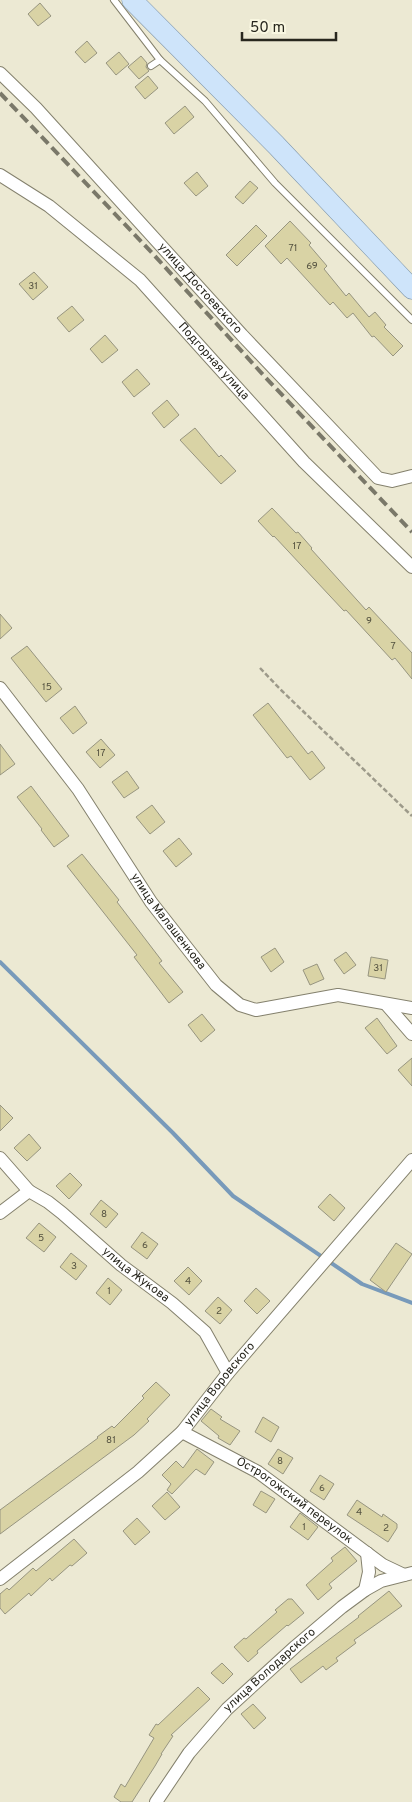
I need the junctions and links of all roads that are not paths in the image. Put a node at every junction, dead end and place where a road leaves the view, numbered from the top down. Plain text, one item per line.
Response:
1 (114, 0) edge
2 (132, 0) edge
3 (160, 60) junction
4 (151, 66) dead end
5 (0, 73) edge
6 (0, 175) edge
7 (412, 289) edge
8 (412, 320) edge
9 (412, 476) edge
10 (412, 567) edge
11 (0, 688) edge
12 (386, 1004) junction
13 (412, 1008) edge
14 (412, 1034) edge
15 (0, 1158) edge
16 (412, 1160) edge
17 (29, 1191) junction
18 (0, 1213) edge
19 (228, 1373) junction
20 (182, 1432) junction
21 (366, 1553) junction
22 (408, 1574) edge
23 (0, 1579) edge
24 (365, 1590) junction
25 (156, 1802) edge

1 - 3 lane
2 - 7 main road
3 - 4 lane
3 - 8 lane
5 - 9 street, улица Достоевского
6 - 10 street, Подгорная улица
11 - 12 street, улица Малашенкова
12 - 13 street, улица Малашенкова
12 - 14 street
15 - 17 street, улица Жукова
16 - 19 street, улица Воровского
17 - 18 street
17 - 19 street, улица Жукова
19 - 20 street, улица Воровского
20 - 21 street, Острогожский переулок
20 - 23 street, улица Воровского
21 - 22 street, Острогожский переулок
21 - 24 street
22 - 24 street, улица Володарского
24 - 25 street, улица Володарского

